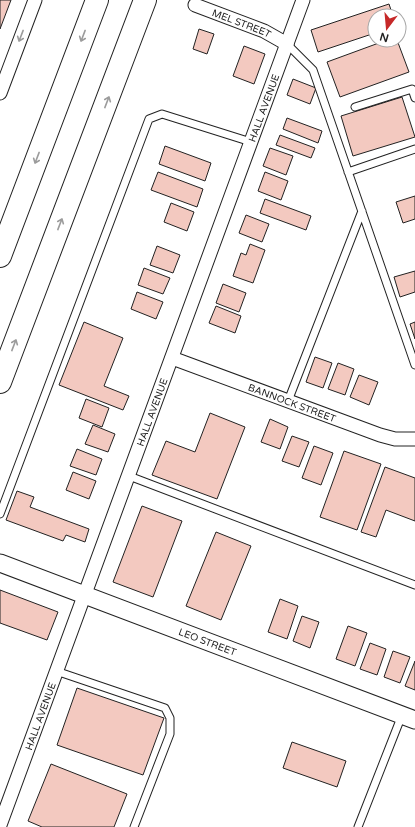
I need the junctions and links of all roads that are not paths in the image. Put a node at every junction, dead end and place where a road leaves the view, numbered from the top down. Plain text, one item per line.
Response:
1 (35, 0) edge
2 (97, 0) edge
3 (145, 0) edge
4 (303, 0) edge
5 (195, 5) dead end
6 (287, 44) junction
7 (0, 92) edge
8 (415, 98) edge
9 (355, 107) dead end
10 (252, 142) junction
11 (415, 149) edge
12 (348, 172) junction
13 (362, 211) junction
14 (0, 256) edge
15 (172, 358) junction
16 (415, 364) edge
17 (0, 382) edge
18 (288, 401) junction
19 (415, 439) edge
20 (129, 476) junction
21 (0, 514) edge
22 (0, 563) edge
23 (415, 585) edge
24 (85, 594) junction
25 (56, 672) junction
26 (408, 718) edge
27 (0, 824) edge
28 (134, 827) edge
29 (358, 827) edge

1 -> 7 street
2 -> 14 highway
17 -> 3 highway
4 - 6 street, HALL AVENUE
5 - 6 street, MEL STREET
6 - 10 street, HALL AVENUE
6 - 12 lane
8 - 9 lane
10 - 15 street, HALL AVENUE
10 - 21 lane
11 - 12 lane
12 - 13 lane
13 - 16 lane
13 - 18 lane
15 - 18 street, BANNOCK STREET
15 - 20 street, HALL AVENUE
18 - 19 street, BANNOCK STREET
20 - 23 lane
20 - 24 street, HALL AVENUE
22 - 24 street, LEO STREET
24 - 25 street, HALL AVENUE
24 - 26 street, LEO STREET
25 - 27 street, HALL AVENUE
25 - 28 lane
26 - 29 lane

